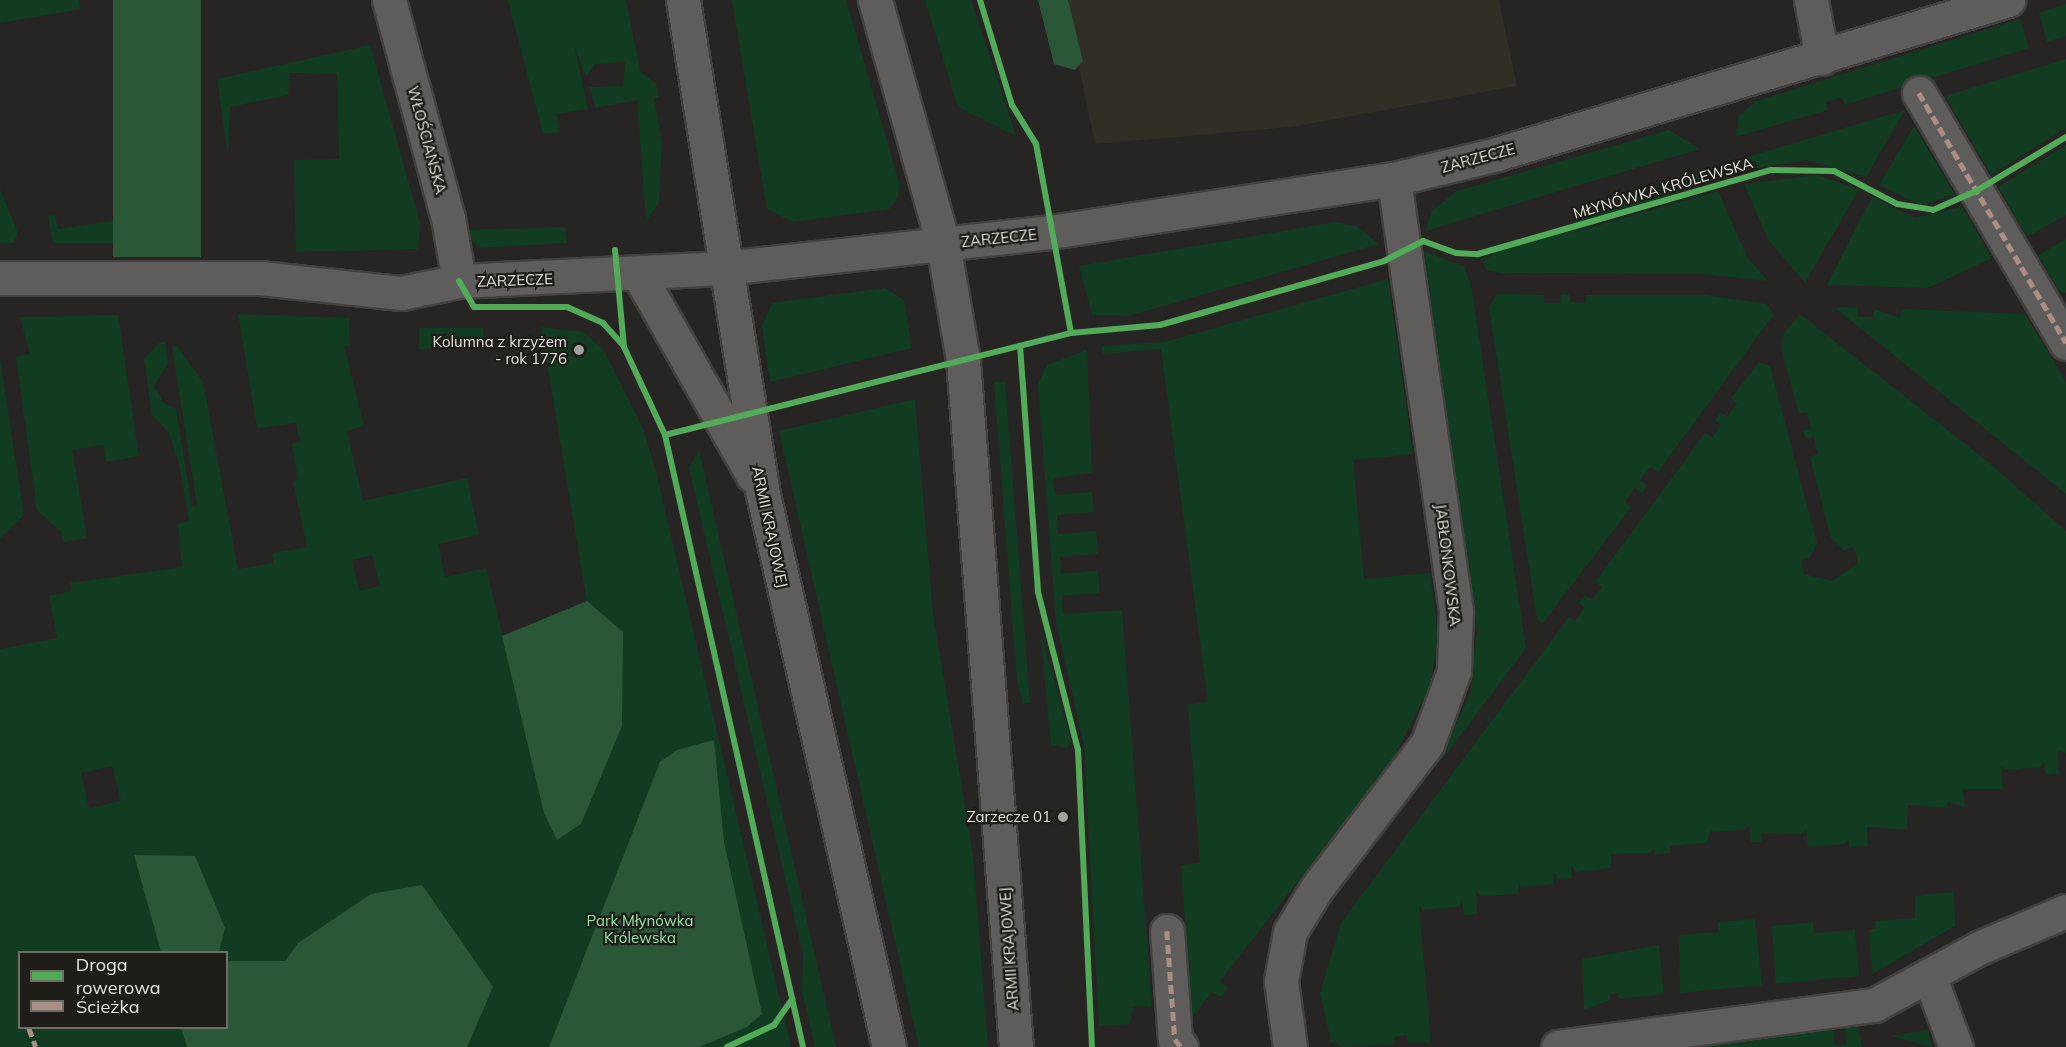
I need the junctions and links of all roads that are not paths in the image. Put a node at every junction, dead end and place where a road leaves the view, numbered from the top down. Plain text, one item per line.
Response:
1 (388, 0) edge
2 (683, 0) edge
3 (875, 0) edge
4 (1811, 0) edge
5 (2008, 0) edge
6 (1822, 58) junction
7 (1919, 93) dead end
8 (1394, 179) junction
9 (943, 244) junction
10 (724, 268) junction
11 (639, 275) junction
12 (0, 278) edge
13 (459, 282) junction
14 (2066, 344) edge
15 (762, 490) junction
16 (2066, 911) edge
17 (1167, 931) dead end
18 (1930, 978) junction
19 (890, 1047) edge
20 (1016, 1047) edge
21 (1181, 1047) edge
22 (1290, 1047) edge
23 (1558, 1047) edge
24 (1956, 1047) edge

1 - 13 street, WŁOŚCIAŃSKA
2 - 10 street, ARMII KRAJOWEJ
3 - 9 street, ARMII KRAJOWEJ
4 - 6 street
5 - 6 street, ZARZECZE
6 - 8 street, ZARZECZE
7 - 14 street
8 - 9 street, ZARZECZE
8 - 22 street, JABŁONKOWSKA
9 - 10 street, ZARZECZE
9 - 20 street, ARMII KRAJOWEJ
10 - 11 street, ZARZECZE
10 - 15 street, ARMII KRAJOWEJ
11 - 13 street, ZARZECZE
11 - 15 street
12 - 13 street, ZARZECZE
15 - 19 street, ARMII KRAJOWEJ
16 - 18 street
17 - 21 street
18 - 23 street
18 - 24 street

